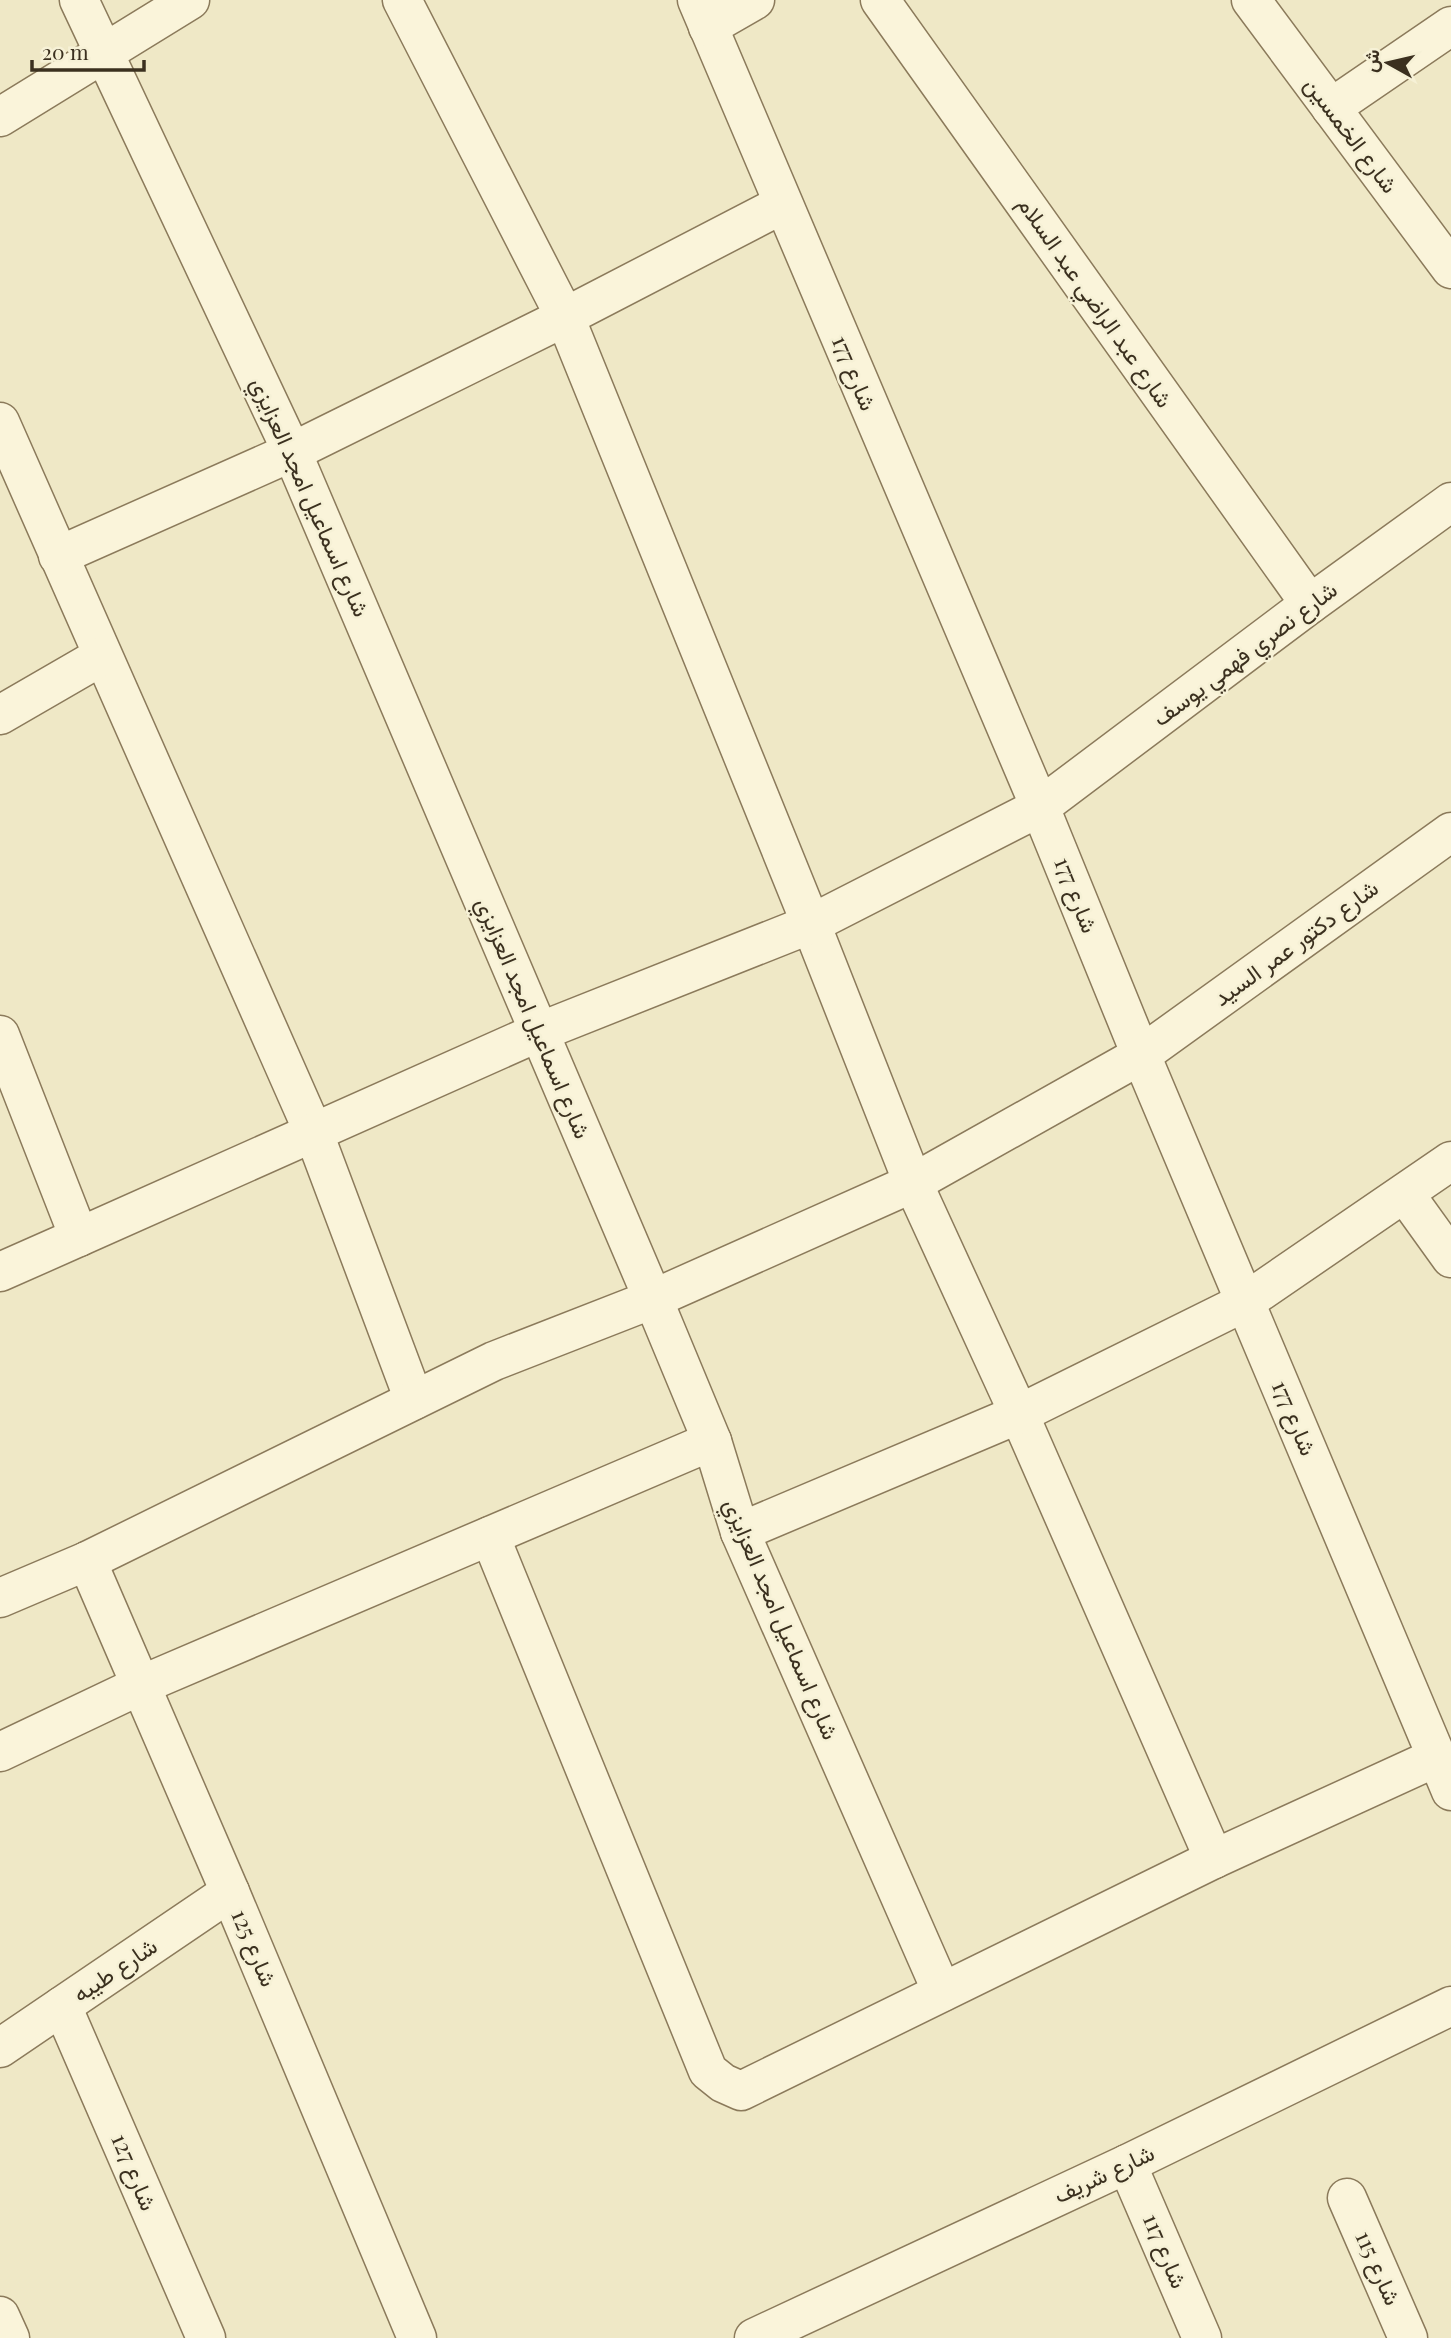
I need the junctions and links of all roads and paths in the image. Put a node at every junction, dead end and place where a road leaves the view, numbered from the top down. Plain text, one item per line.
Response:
1 (79, 0) edge
2 (190, 0) edge
3 (402, 0) edge
4 (755, 0) edge
5 (880, 0) edge
6 (1251, 0) edge
7 (703, 13) edge
8 (1451, 26) edge
9 (105, 52) junction
10 (1331, 108) junction
11 (0, 117) edge
12 (783, 204) junction
13 (1451, 269) edge
14 (565, 317) junction
15 (0, 422) edge
16 (292, 452) junction
17 (1451, 502) edge
18 (58, 556) junction
19 (1310, 604) junction
20 (102, 656) junction
21 (0, 715) edge
22 (1040, 807) junction
23 (1451, 832) edge
24 (811, 924) junction
25 (539, 1032) junction
26 (0, 1035) edge
27 (1141, 1055) junction
28 (313, 1131) junction
29 (1451, 1161) edge
30 (913, 1183) junction
31 (1405, 1194) junction
32 (79, 1237) junction
33 (1451, 1258) edge
34 (0, 1272) edge
35 (653, 1299) junction
36 (1245, 1301) junction
37 (414, 1400) junction
38 (1019, 1413) junction
39 (712, 1441) junction
40 (740, 1532) junction
41 (490, 1536) junction
42 (87, 1560) junction
43 (0, 1598) edge
44 (141, 1685) junction
45 (0, 1752) edge
46 (1444, 1774) edge
47 (1214, 1859) junction
48 (230, 1892) junction
49 (942, 1992) junction
50 (62, 2006) junction
51 (1451, 2006) edge
52 (0, 2048) edge
53 (1127, 2164) junction
54 (1347, 2198) dead end
55 (0, 2316) edge
56 (10, 2338) edge
57 (206, 2338) edge
58 (417, 2338) edge
59 (754, 2338) edge
60 (1202, 2338) edge
61 (1408, 2338) edge

1 - 9 street, شارع اسماعيل امجد العزايزي
2 - 9 street
3 - 14 street
4 - 7 street
5 - 19 street, شارع عبد الراضي عبد السلام
6 - 10 street, شارع الخمسين
7 - 12 street, شارع 177
8 - 10 street
9 - 11 street
9 - 16 street, شارع اسماعيل امجد العزايزي
10 - 13 street, شارع الخمسين
12 - 14 street
12 - 22 street, شارع 177
14 - 16 street
14 - 24 street
15 - 18 street
16 - 18 street
16 - 25 street, شارع اسماعيل امجد العزايزي
17 - 19 street, شارع نصري فهمي يوسف
18 - 20 street
19 - 22 street, شارع نصري فهمي يوسف
20 - 21 street
20 - 28 street
22 - 24 street, شارع نصري فهمي يوسف
22 - 27 street, شارع 177
23 - 27 street, شارع دكتور عمر السيد
24 - 25 street, شارع نصري فهمي يوسف
24 - 30 street
25 - 28 street, شارع نصري فهمي يوسف
25 - 35 street, شارع اسماعيل امجد العزايزي
26 - 32 street
27 - 30 street, شارع دكتور عمر السيد
27 - 36 street, شارع 177
28 - 32 street, شارع نصري فهمي يوسف
28 - 37 street
29 - 31 street
30 - 35 street, شارع دكتور عمر السيد
30 - 38 street
31 - 33 street
31 - 36 street
32 - 34 street, شارع نصري فهمي يوسف
35 - 37 street, شارع دكتور عمر السيد
35 - 39 street, شارع اسماعيل امجد العزايزي
36 - 38 street
36 - 46 street, شارع 177
37 - 42 street, شارع دكتور عمر السيد
38 - 40 street
38 - 47 street
39 - 40 street, شارع اسماعيل امجد العزايزي
39 - 41 street
40 - 49 street, شارع اسماعيل امجد العزايزي
41 - 44 street
41 - 49 street
42 - 43 street, شارع دكتور عمر السيد
42 - 44 street, شارع 125
44 - 45 street
44 - 48 street, شارع 125
46 - 47 street
47 - 49 street
48 - 50 street, شارع طيبه
48 - 58 street, شارع 125
50 - 52 street, شارع طيبه
50 - 57 street, شارع 127
51 - 53 street, شارع شريف
53 - 59 street, شارع شريف
53 - 60 street, شارع 117
54 - 61 street, شارع 115
55 - 56 street

